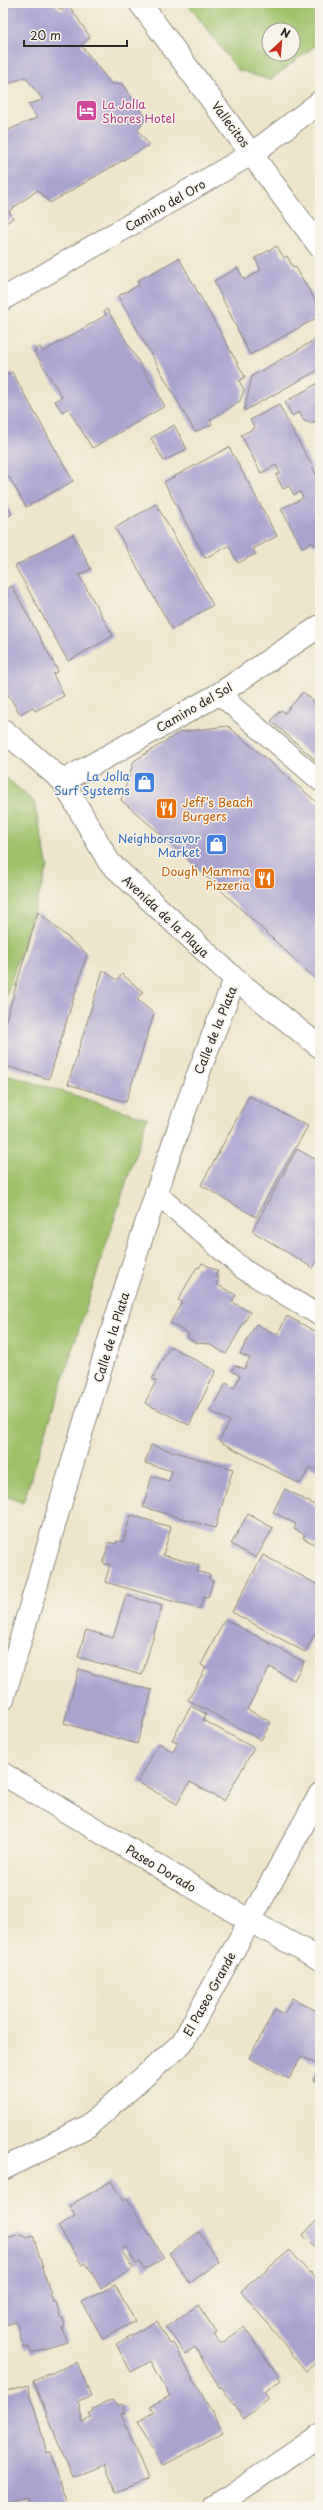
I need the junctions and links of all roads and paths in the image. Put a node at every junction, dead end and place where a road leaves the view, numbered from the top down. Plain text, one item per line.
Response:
1 (140, 3) edge
2 (320, 102) edge
3 (253, 154) junction
4 (320, 247) edge
5 (3, 299) edge
6 (320, 626) edge
7 (219, 694) junction
8 (3, 730) edge
9 (320, 781) edge
10 (63, 782) junction
11 (235, 979) junction
12 (320, 1047) edge
13 (155, 1192) junction
14 (320, 1316) edge
15 (3, 1699) edge
16 (3, 1774) edge
17 (320, 1794) edge
18 (250, 1920) junction
19 (320, 1959) edge
20 (3, 2169) edge
21 (320, 2435) edge
22 (215, 2507) edge

1 - 3 street, Vallecitos
2 - 3 street, Camino del Oro
3 - 4 street, Vallecitos
3 - 5 street, Camino del Oro
6 - 7 street, Camino del Sol
7 - 9 lane
7 - 10 street, Camino del Sol
8 - 10 street, Avenida de la Playa
10 - 11 street, Avenida de la Playa
11 - 12 street, Avenida de la Playa
11 - 13 street, Calle de la Plata
13 - 14 lane
13 - 15 street, Calle de la Plata
16 - 18 street, Paseo Dorado
17 - 18 street, El Paseo Grande
18 - 19 street, Paseo Dorado
18 - 20 street, El Paseo Grande
21 - 22 street

